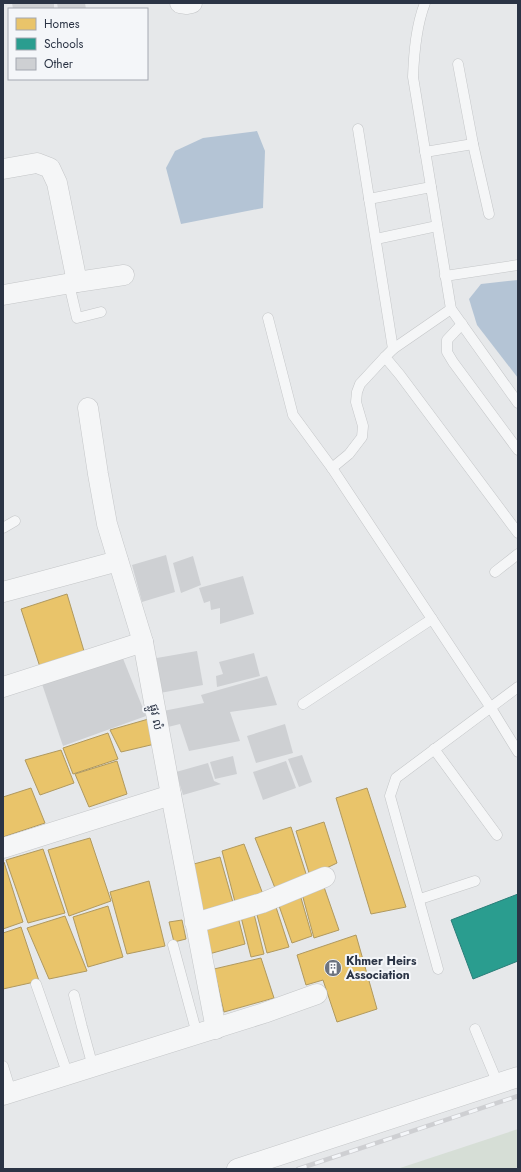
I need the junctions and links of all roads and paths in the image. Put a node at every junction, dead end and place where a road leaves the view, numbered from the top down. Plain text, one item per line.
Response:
1 (180, 3) edge
2 (192, 3) edge
3 (426, 3) edge
4 (458, 64) dead end
5 (358, 129) dead end
6 (474, 144) junction
7 (425, 152) junction
8 (3, 169) edge
9 (431, 187) junction
10 (369, 199) junction
11 (489, 214) dead end
12 (437, 226) junction
13 (376, 239) junction
14 (518, 265) edge
15 (124, 275) dead end
16 (445, 276) junction
17 (73, 283) junction
18 (3, 295) edge
19 (451, 309) junction
20 (101, 312) dead end
21 (268, 318) dead end
22 (462, 324) junction
23 (393, 349) junction
24 (385, 357) junction
25 (518, 403) edge
26 (88, 408) dead end
27 (518, 450) edge
28 (332, 468) junction
29 (14, 521) dead end
30 (3, 528) edge
31 (518, 533) edge
32 (518, 554) edge
33 (118, 561) junction
34 (495, 572) dead end
35 (3, 592) edge
36 (432, 619) junction
37 (143, 642) junction
38 (518, 687) edge
39 (3, 688) edge
40 (303, 704) dead end
41 (491, 708) junction
42 (434, 749) junction
43 (518, 752) edge
44 (171, 795) junction
45 (497, 835) dead end
46 (3, 848) edge
47 (325, 877) dead end
48 (475, 881) dead end
49 (420, 899) junction
50 (195, 923) junction
51 (173, 945) dead end
52 (438, 969) dead end
53 (36, 984) dead end
54 (317, 994) dead end
55 (74, 995) dead end
56 (475, 1029) dead end
57 (206, 1032) junction
58 (3, 1066) edge
59 (93, 1067) junction
60 (68, 1075) junction
61 (518, 1077) edge
62 (498, 1084) junction
63 (7, 1094) edge
64 (237, 1169) edge

1 - 2 street
3 - 7 lane
4 - 6 lane
5 - 10 lane
6 - 7 lane
6 - 11 lane
7 - 9 lane
8 - 17 street
9 - 10 lane
9 - 12 lane
10 - 13 lane
12 - 13 lane
12 - 16 lane
13 - 23 lane
14 - 16 lane
15 - 17 street
16 - 19 lane
17 - 18 street
17 - 20 lane
19 - 22 lane
19 - 23 lane
21 - 28 lane
22 - 25 lane
22 - 27 lane
23 - 24 lane
24 - 28 lane
24 - 31 lane
26 - 33 street, ផ្លូវ លំ
28 - 36 lane
29 - 30 lane
32 - 34 lane
33 - 35 street
33 - 37 street, ផ្លូវ លំ
36 - 40 lane
36 - 41 lane
37 - 39 street
37 - 44 street, ផ្លូវ លំ
38 - 41 lane
41 - 42 lane
41 - 43 lane
42 - 45 lane
42 - 49 lane
44 - 46 street
44 - 50 street, ផ្លូវ លំ
47 - 50 street
48 - 49 lane
49 - 52 lane
50 - 57 street, ផ្លូវ លំ
51 - 57 lane
53 - 60 lane
54 - 57 street
55 - 59 lane
56 - 62 lane
57 - 59 street
58 - 63 lane
59 - 60 street
60 - 63 street
61 - 62 street
62 - 64 street

